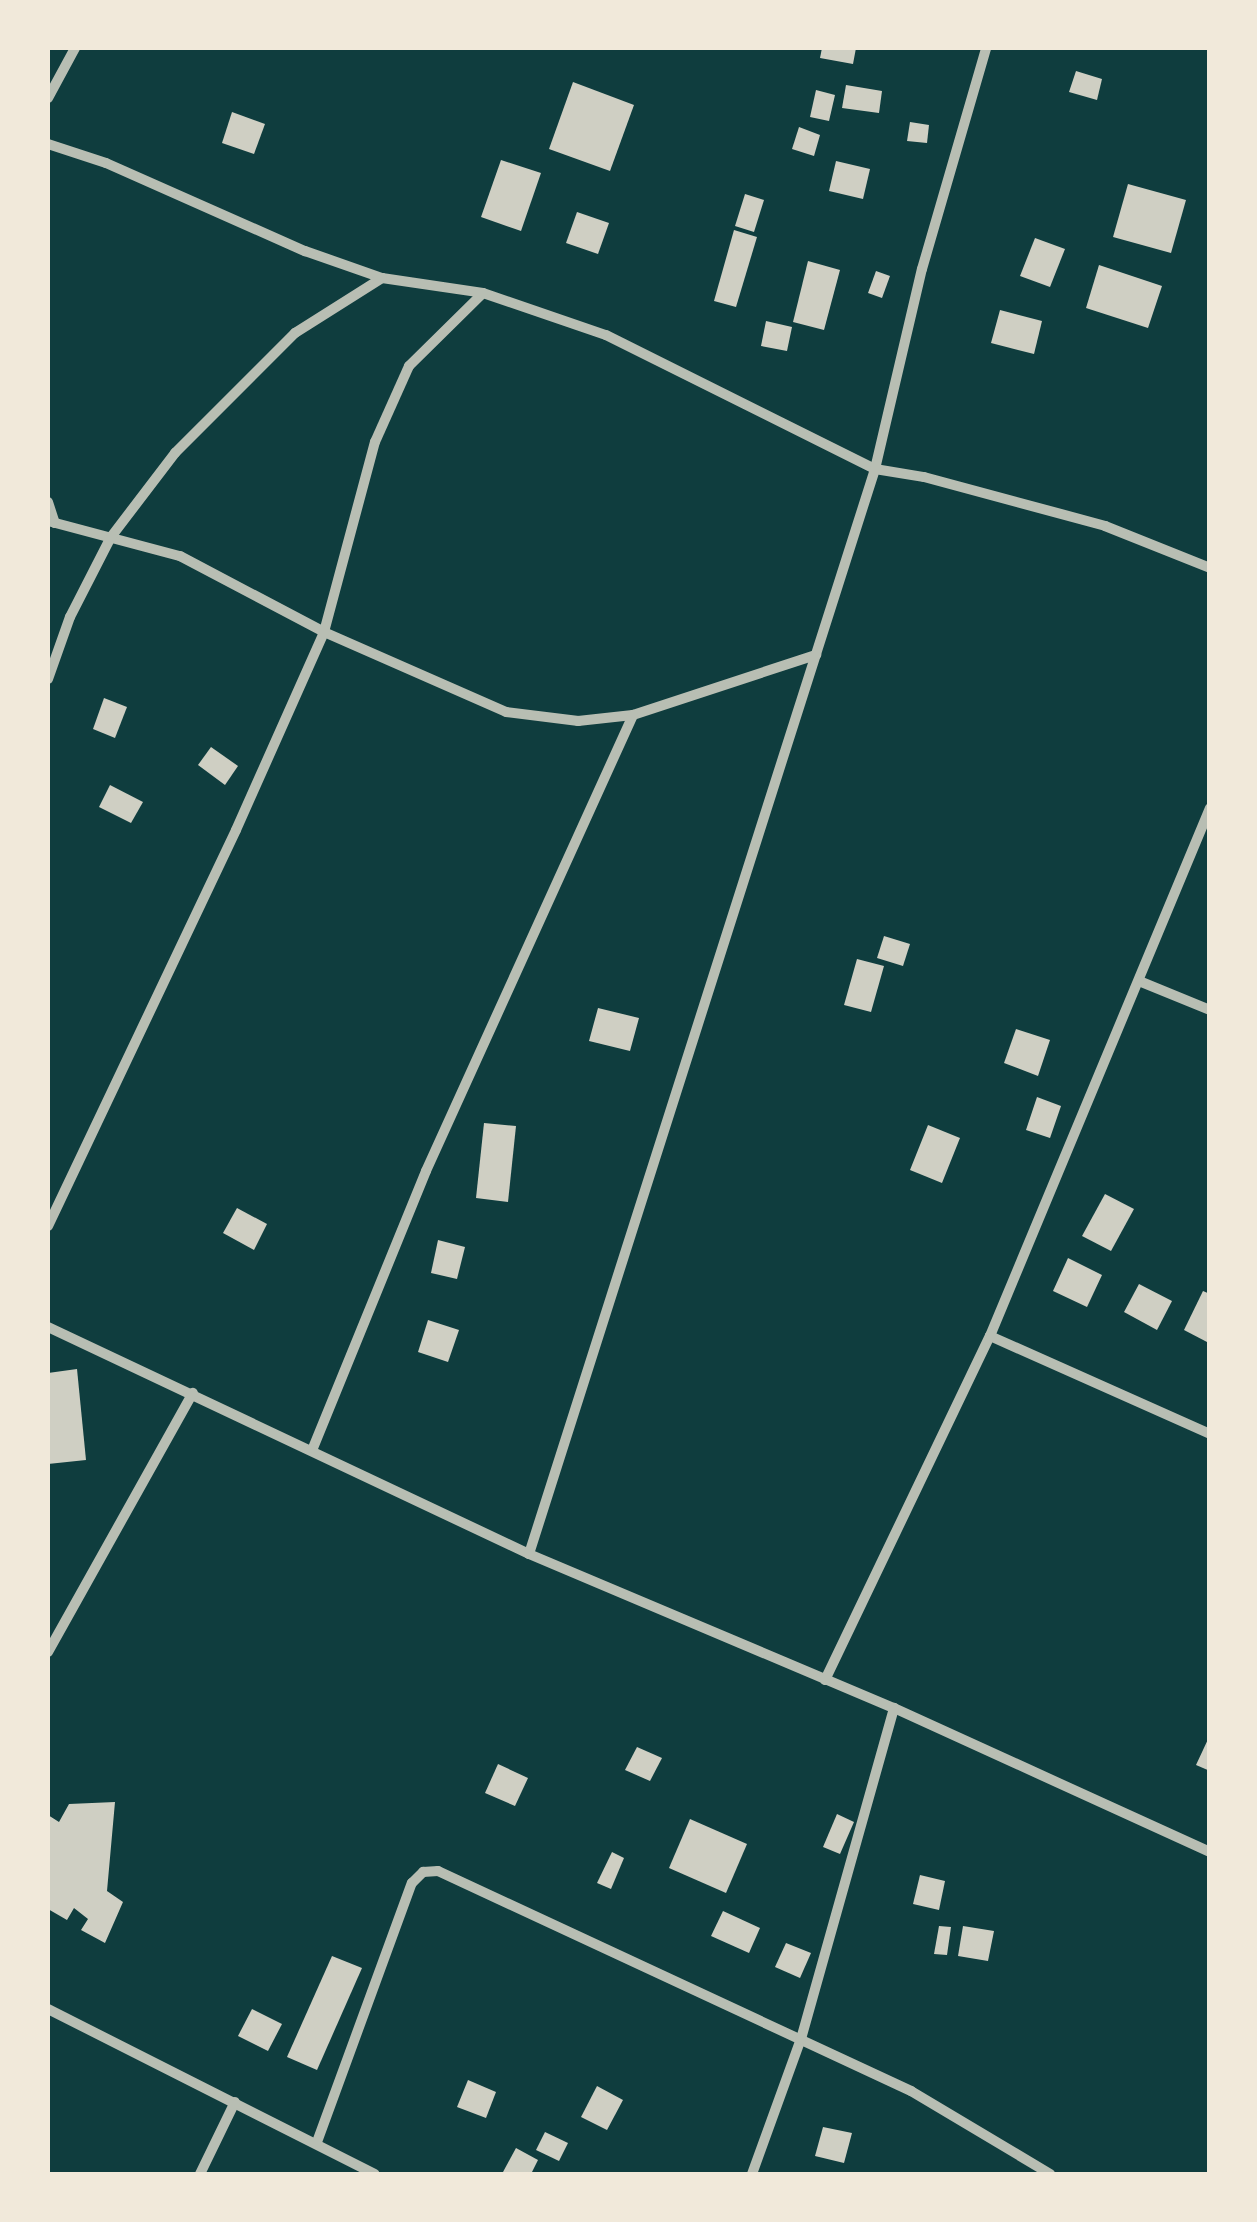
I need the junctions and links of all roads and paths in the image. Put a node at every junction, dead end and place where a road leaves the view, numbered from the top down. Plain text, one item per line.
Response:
1 (75, 48) edge
2 (986, 48) edge
3 (48, 98) edge
4 (48, 144) edge
5 (382, 278) junction
6 (483, 294) junction
7 (875, 469) junction
8 (48, 502) edge
9 (51, 522) edge
10 (111, 537) junction
11 (1210, 568) edge
12 (324, 632) junction
13 (816, 656) junction
14 (48, 679) edge
15 (633, 715) junction
16 (1210, 808) edge
17 (1140, 981) junction
18 (1210, 1010) edge
19 (48, 1226) edge
20 (48, 1327) edge
21 (990, 1336) junction
22 (193, 1392) junction
23 (1210, 1434) edge
24 (313, 1448) junction
25 (529, 1554) junction
26 (48, 1652) edge
27 (825, 1680) junction
28 (894, 1708) junction
29 (1210, 1852) edge
30 (48, 2009) edge
31 (802, 2039) junction
32 (235, 2102) junction
33 (317, 2142) junction
34 (200, 2174) edge
35 (375, 2174) edge
36 (752, 2174) edge
37 (1050, 2174) edge

1 - 3 street
2 - 7 street
4 - 5 street
5 - 6 street
5 - 10 street
6 - 7 street
6 - 12 street
7 - 11 street
7 - 13 street
8 - 9 street
9 - 10 street
10 - 12 street
10 - 14 street
12 - 15 street
12 - 19 street
13 - 15 street
13 - 25 street
15 - 24 street
16 - 17 street
17 - 18 street
17 - 21 street
20 - 22 street
21 - 23 street
21 - 27 street
22 - 24 street
22 - 26 street
24 - 25 street
25 - 27 street
27 - 28 street
28 - 29 street
28 - 31 street
30 - 32 street
31 - 33 street
31 - 36 street
31 - 37 street
32 - 33 street
32 - 34 street
33 - 35 street

